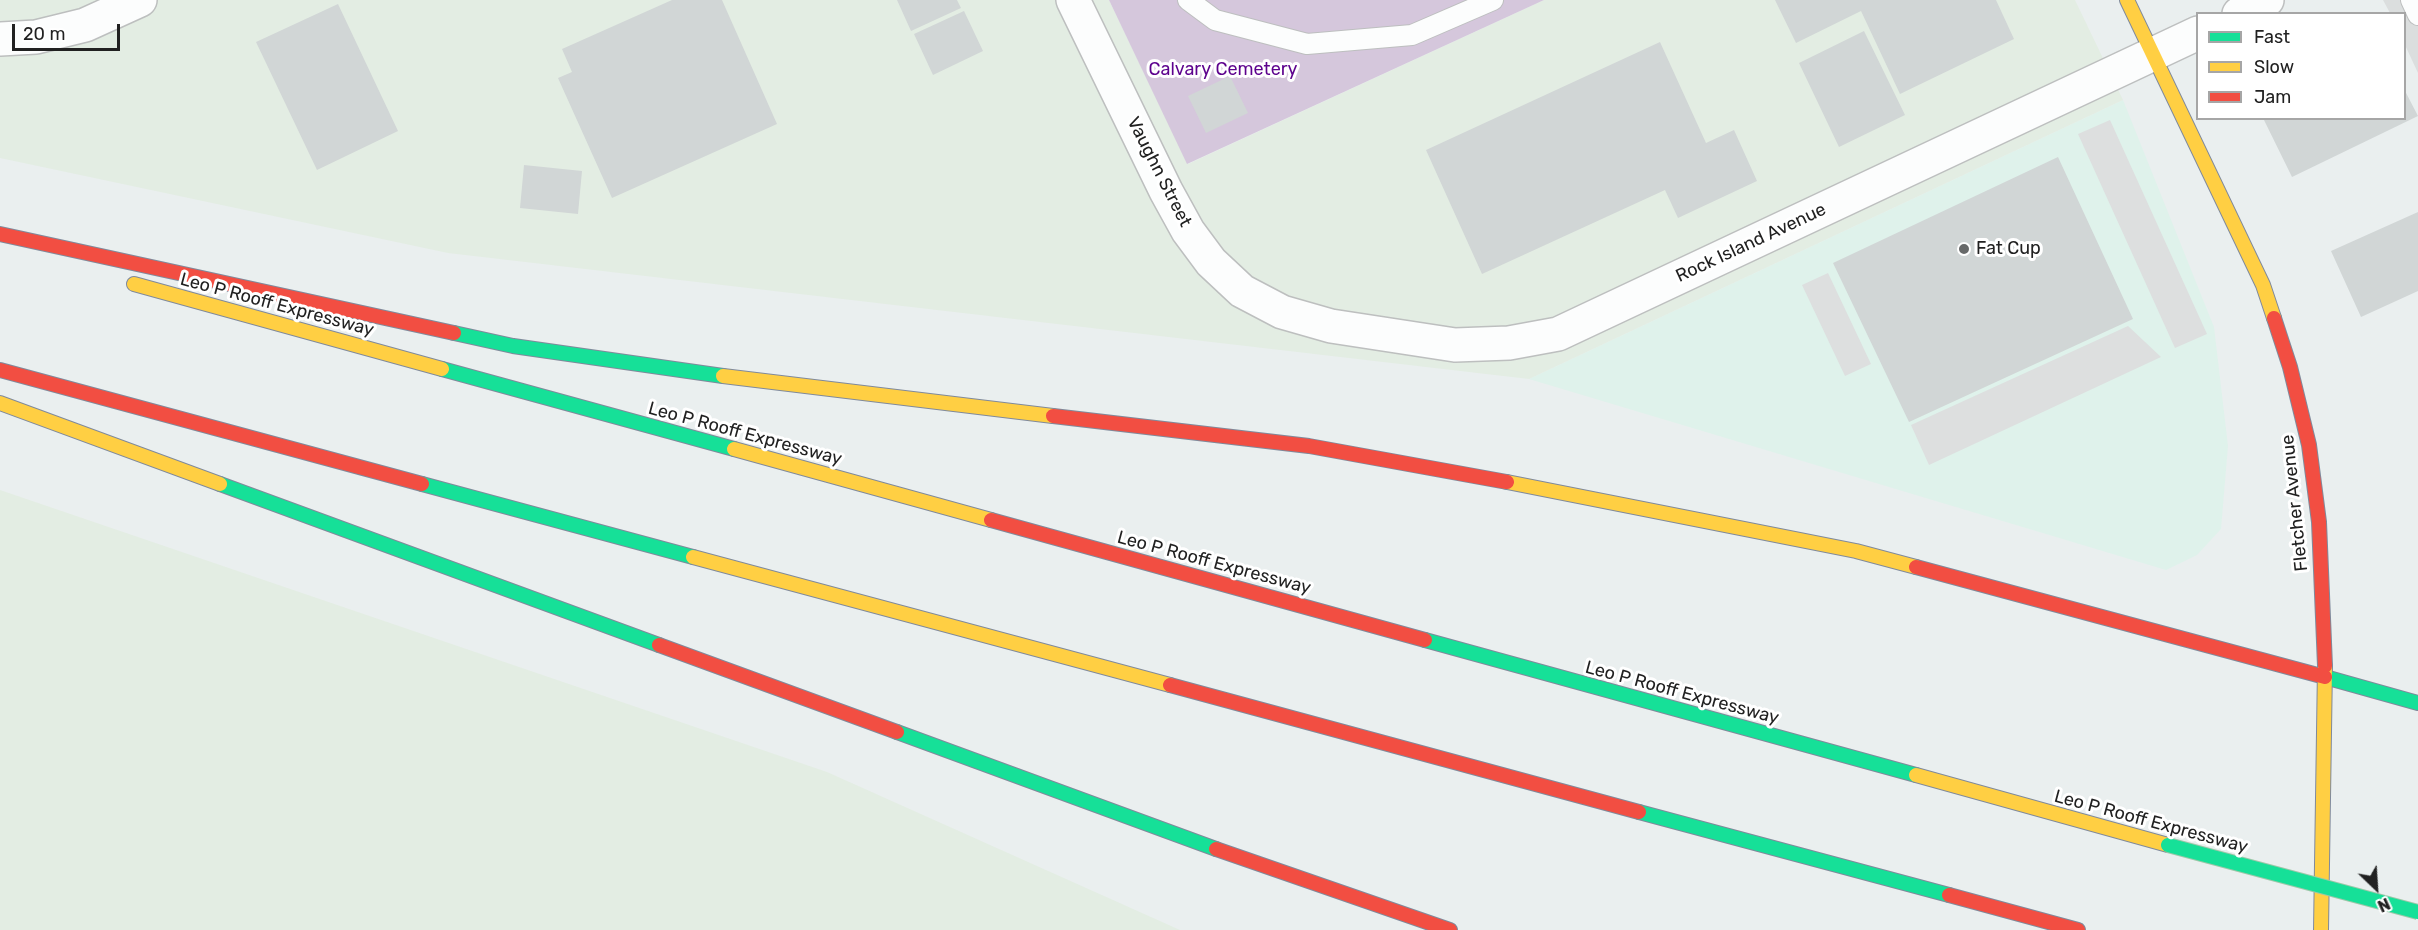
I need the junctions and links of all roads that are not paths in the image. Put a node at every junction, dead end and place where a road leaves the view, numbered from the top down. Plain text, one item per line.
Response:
1 (140, 0) edge
2 (1073, 0) edge
3 (1188, 0) edge
4 (1493, 0) edge
5 (2127, 0) edge
6 (2267, 0) edge
7 (2411, 0) edge
8 (2243, 12) edge
9 (2418, 15) edge
10 (2196, 34) edge
11 (0, 39) edge
12 (2152, 54) junction
13 (0, 234) edge
14 (0, 247) edge
15 (23, 254) dead end
16 (115, 279) dead end
17 (1282, 312) joint
18 (0, 370) edge
19 (0, 403) edge
20 (2325, 677) junction
21 (2418, 703) edge
22 (2418, 912) edge
23 (1450, 930) edge
24 (2078, 930) edge
25 (2321, 930) edge

1 - 11 street
2 - 17 street, Vaughn Street
3 - 4 lane
5 - 12 main road, Fletcher Avenue
6 - 8 street
7 - 9 lane
10 - 12 street, Rock Island Avenue
12 - 17 street, Rock Island Avenue
12 - 20 main road, Fletcher Avenue
13 - 20 main road
14 - 15 main road
16 - 22 main road, Leo P Rooff Expressway, bridge
18 - 24 main road
19 - 23 main road
20 - 21 main road
20 - 25 main road, Fletcher Avenue

